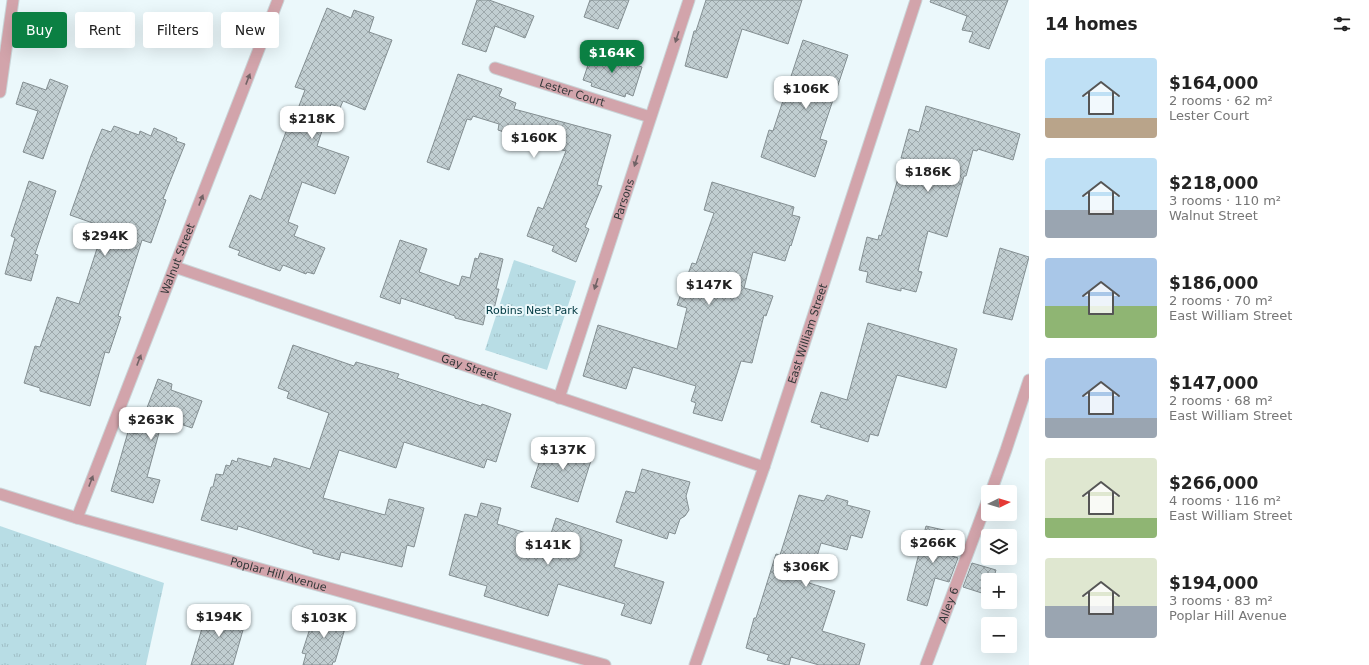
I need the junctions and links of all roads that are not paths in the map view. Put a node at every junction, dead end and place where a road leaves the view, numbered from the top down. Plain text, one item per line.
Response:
1 (13, 0) edge
2 (278, 0) edge
3 (689, 0) edge
4 (916, 0) edge
5 (3, 44) edge
6 (495, 68) dead end
7 (0, 92) edge
8 (650, 117) junction
9 (175, 267) junction
10 (1029, 380) edge
11 (559, 398) junction
12 (764, 467) junction
13 (994, 485) edge
14 (0, 494) edge
15 (77, 518) junction
16 (981, 518) edge
17 (604, 665) edge
18 (695, 665) edge
19 (926, 665) edge

1 - 5 street
9 -> 2 street, Walnut Street
3 -> 8 street, Parsons
4 - 12 street, East William Street
5 - 7 street
6 - 8 street, Lester Court
8 -> 11 street, Parsons
9 - 11 street, Gay Street
15 -> 9 street, Walnut Street
10 - 13 street
11 - 12 street, Gay Street
12 - 18 street, East William Street
14 - 15 street, Poplar Hill Avenue
15 - 17 street, Poplar Hill Avenue
16 - 19 street, Alley 6

